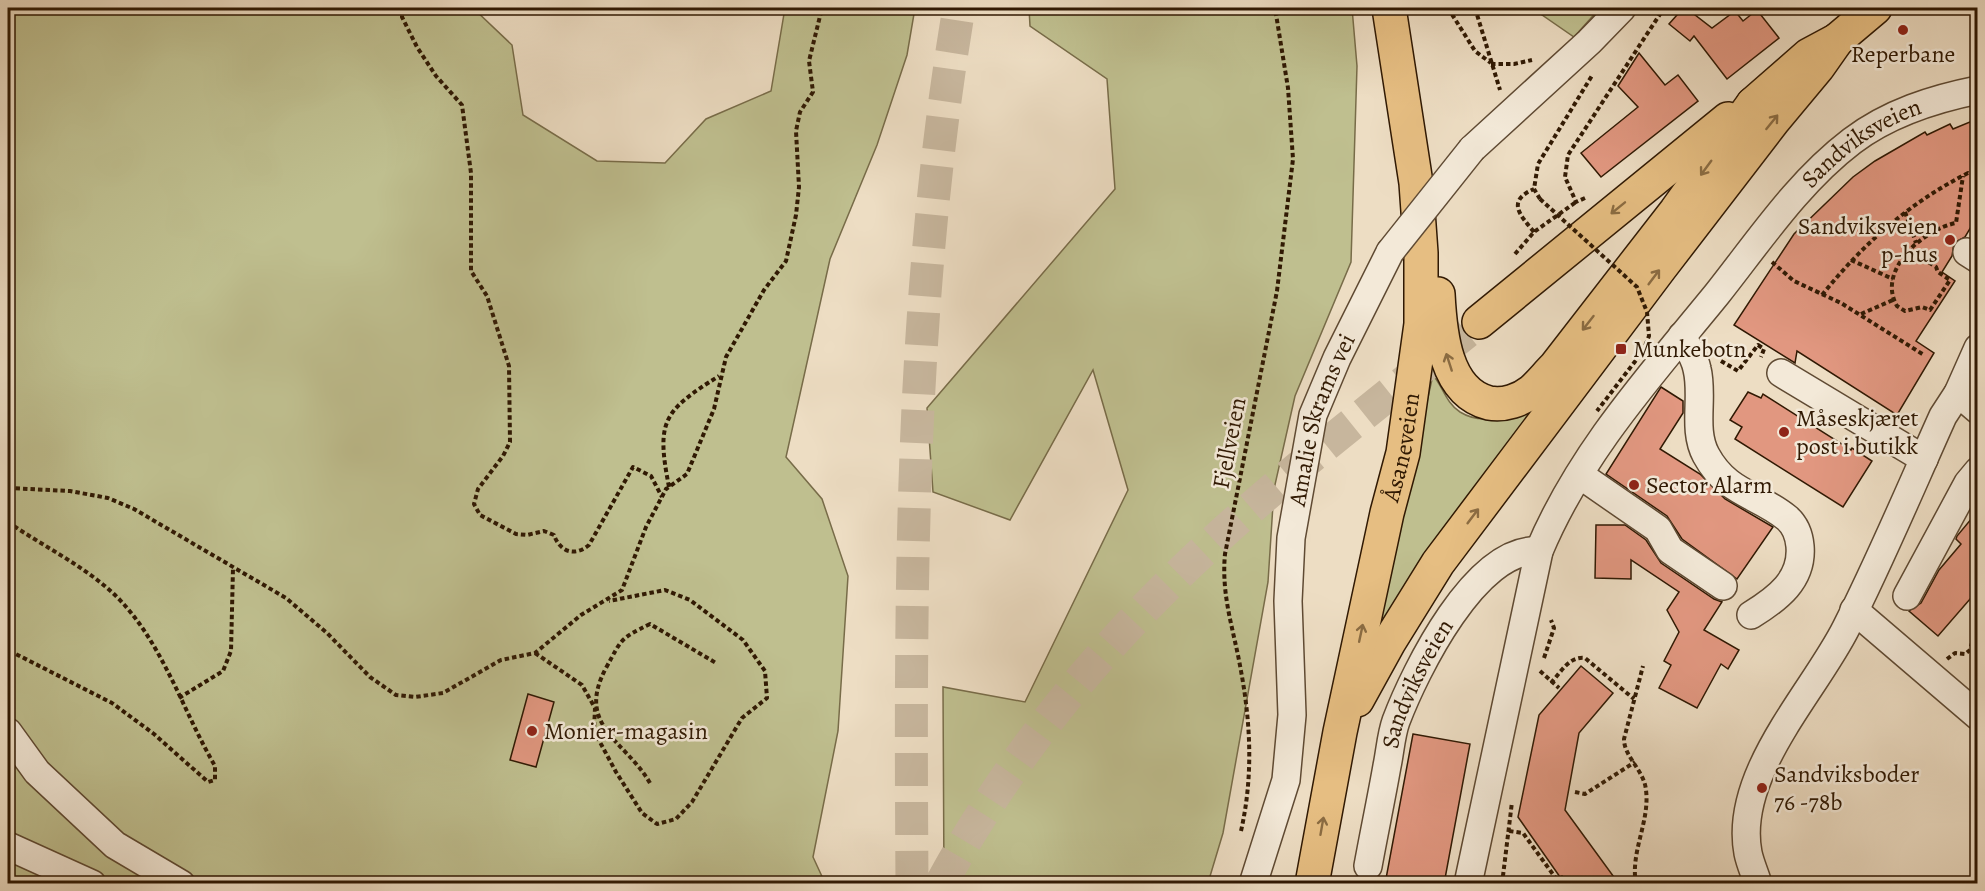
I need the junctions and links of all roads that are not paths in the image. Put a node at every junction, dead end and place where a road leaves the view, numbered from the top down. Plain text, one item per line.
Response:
1 (1390, 8) edge
2 (1622, 8) edge
3 (1875, 8) edge
4 (1837, 40) junction
5 (1977, 90) edge
6 (1753, 104) junction
7 (1479, 322) tunnel mouth
8 (1682, 336) junction
9 (1977, 348) edge
10 (1781, 373) dead end
11 (1968, 401) edge
12 (1924, 459) junction
13 (1977, 471) edge
14 (1580, 475) junction
15 (1539, 551) junction
16 (1723, 586) dead end
17 (1907, 596) dead end
18 (1854, 610) junction
19 (1751, 615) dead end
20 (1977, 716) edge
21 (8, 732) edge
22 (1340, 732) junction
23 (8, 846) edge
24 (1368, 866) dead end
25 (92, 884) edge
26 (181, 884) edge
27 (1253, 884) edge
28 (1312, 884) edge
29 (1468, 884) edge
30 (1758, 884) edge

6 -> 1 main road
22 -> 1 main road, Åsaneveien
2 - 27 street, Amalie Skrams vei, bridge
3 - 4 main road
4 - 6 main road
22 -> 4 main road
5 - 8 street, Sandviksveien
6 -> 7 main road
8 - 14 street, Sandviksveien
8 - 19 street
9 - 11 street
10 - 12 street
11 - 12 street
12 - 18 street
13 - 17 street
14 - 15 street, Sandviksveien
14 - 16 street
15 - 24 street, Sandviksveien
15 - 29 street, Sandviksveien
18 - 20 street
18 - 30 street
21 - 26 street
28 -> 22 main road, Åsaneveien
23 - 25 street

